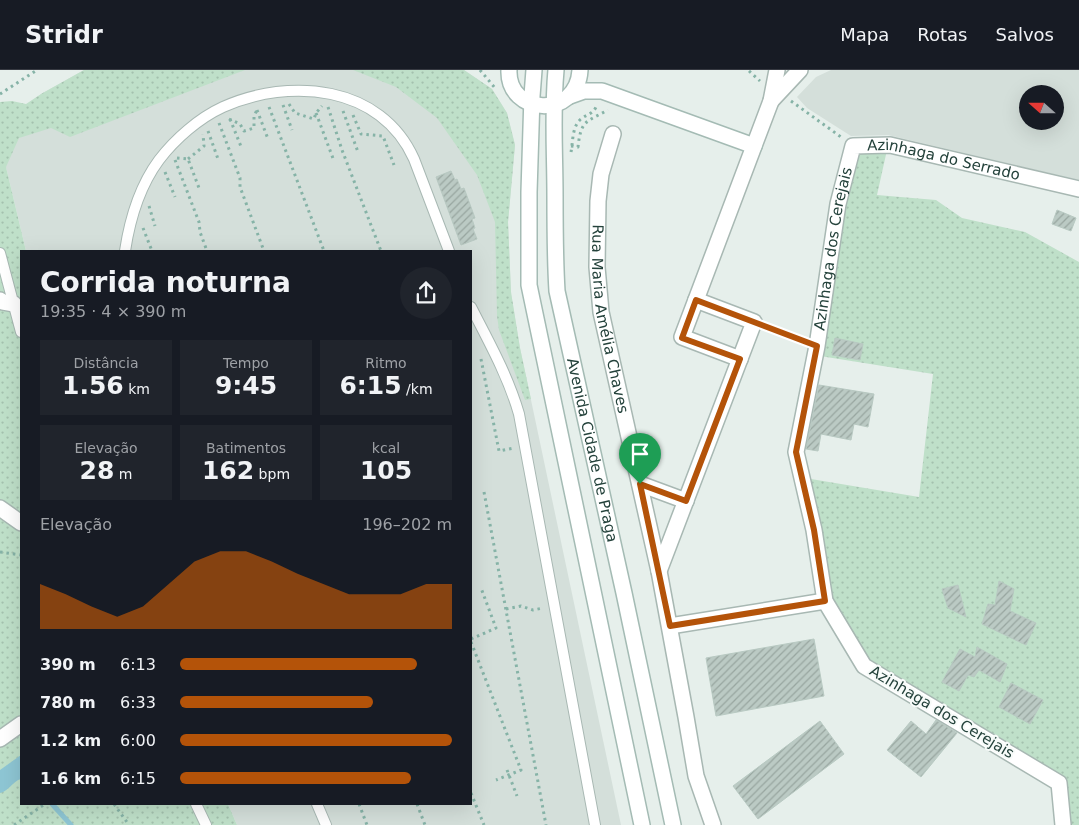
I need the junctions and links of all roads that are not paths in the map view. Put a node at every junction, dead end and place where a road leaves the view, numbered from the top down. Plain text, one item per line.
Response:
1 (509, 70) edge
2 (534, 70) edge
3 (556, 70) edge
4 (580, 70) edge
5 (777, 70) edge
6 (800, 70) edge
7 (608, 94) junction
8 (570, 96) junction
9 (771, 101) junction
10 (532, 104) junction
11 (554, 105) junction
12 (613, 134) dead end
13 (754, 146) junction
14 (853, 146) joint
15 (1079, 189) edge
16 (126, 250) edge
17 (449, 250) edge
18 (0, 253) edge
19 (696, 300) junction
20 (7, 302) edge
21 (472, 309) edge
22 (20, 330) edge
23 (740, 359) junction
24 (640, 484) junction
25 (686, 501) junction
26 (0, 508) edge
27 (20, 522) edge
28 (659, 571) junction
29 (825, 601) junction
30 (670, 626) junction
31 (20, 725) edge
32 (0, 739) edge
33 (196, 805) edge
34 (317, 805) edge
35 (206, 825) edge
36 (326, 825) edge
37 (595, 825) edge
38 (642, 825) edge
39 (673, 825) edge
40 (713, 825) edge
41 (1063, 825) edge

1 - 10 street
2 - 10 street, Avenida Cidade de Praga
3 - 11 street, Avenida Cidade de Praga
4 - 7 street
4 - 8 street
5 - 9 street
6 - 9 street
7 - 8 street
7 - 13 street
8 - 11 street
9 - 13 street
10 - 11 street
10 - 38 street, Avenida Cidade de Praga
11 - 39 street, Avenida Cidade de Praga
12 - 24 street, Rua Maria Amélia Chaves
13 - 19 street
14 - 15 street, Azinhaga do Serrado
14 - 29 street, Azinhaga dos Cerejais
16 - 17 lane
18 - 20 lane
19 - 23 street
19 - 23 street
20 - 22 lane
21 - 37 lane
23 - 25 street
24 - 25 street
24 - 28 street, Rua Maria Amélia Chaves
25 - 28 street
26 - 27 street
28 - 30 street, Rua Maria Amélia Chaves
29 - 30 street
29 - 41 street, Azinhaga dos Cerejais
30 - 40 street, Rua Maria Amélia Chaves
31 - 32 street
33 - 35 lane
34 - 36 lane

